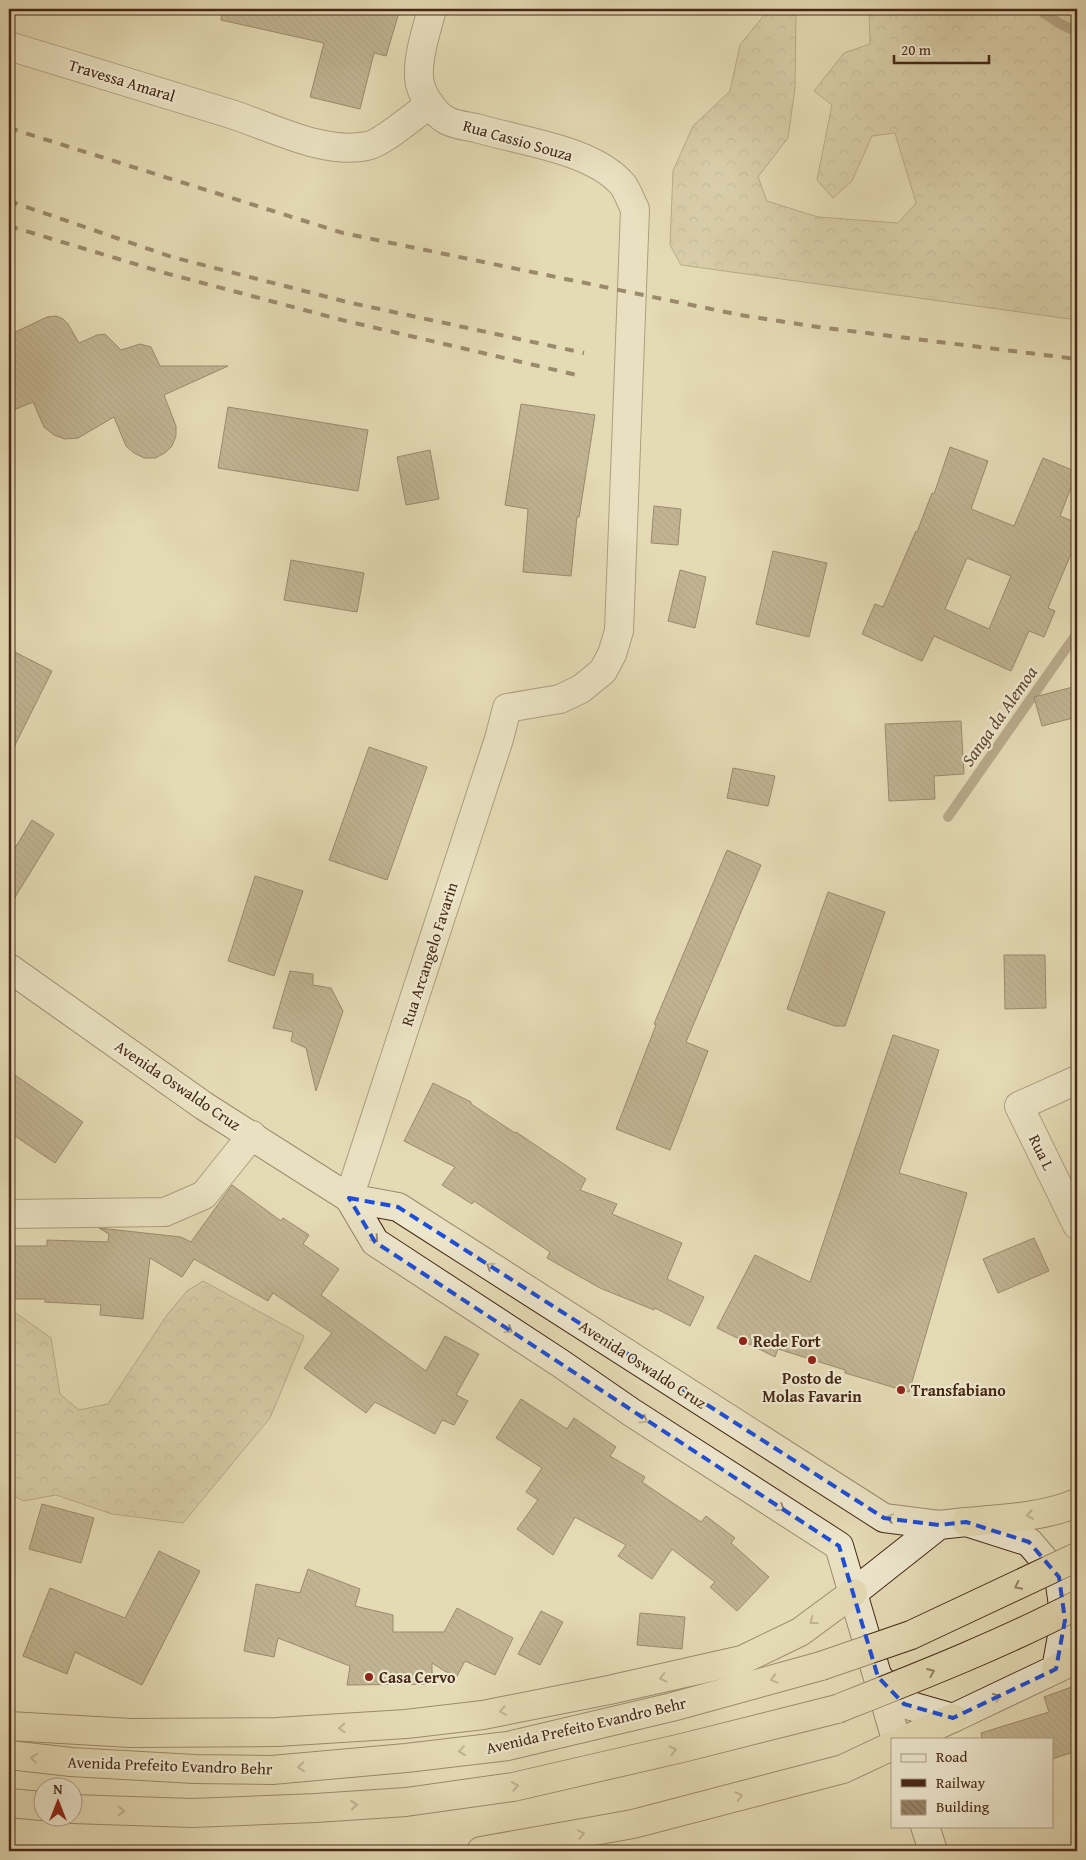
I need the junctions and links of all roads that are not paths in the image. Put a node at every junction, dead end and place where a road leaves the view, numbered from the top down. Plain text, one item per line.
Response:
1 (432, 9) edge
2 (9, 46) edge
3 (430, 104) junction
4 (507, 708) joint
5 (9, 968) edge
6 (1077, 1080) edge
7 (252, 1136) junction
8 (349, 1198) junction
9 (9, 1214) edge
10 (1077, 1225) edge
11 (580, 1324) junction
12 (560, 1363) junction
13 (1077, 1503) edge
14 (966, 1522) junction
15 (938, 1525) junction
16 (1077, 1557) edge
17 (853, 1593) junction
18 (1077, 1605) edge
19 (1067, 1664) edge
20 (878, 1677) junction
21 (9, 1726) edge
22 (948, 1728) edge
23 (896, 1738) edge
24 (911, 1738) edge
25 (891, 1746) edge
26 (9, 1756) edge
27 (9, 1803) edge
28 (32, 1805) edge
29 (82, 1809) edge
30 (481, 1851) edge

1 - 3 street, Rua Cassio Souza
2 - 3 street, Travessa Amaral
3 - 4 street, Rua Cassio Souza
4 - 8 street, Rua Arcangelo Favarin
5 - 7 street, Avenida Oswaldo Cruz
6 - 10 street, Rua L
7 - 8 street, Avenida Oswaldo Cruz
7 - 9 street
11 -> 8 street, Avenida Oswaldo Cruz
8 -> 12 street, Avenida Oswaldo Cruz
11 - 12 street
15 -> 11 street, Avenida Oswaldo Cruz
12 -> 17 street, Avenida Oswaldo Cruz
13 -> 14 highway
14 - 15 street
14 - 19 street
15 - 17 street
16 -> 26 highway, Avenida Prefeito Evandro Behr, bridge
17 - 20 street, Avenida Oswaldo Cruz
17 -> 21 highway
29 -> 18 highway, bridge
22 -> 19 street
20 - 22 street
20 - 23 street, Avenida Oswaldo Cruz
22 - 24 highway
30 -> 25 highway
27 - 28 highway

